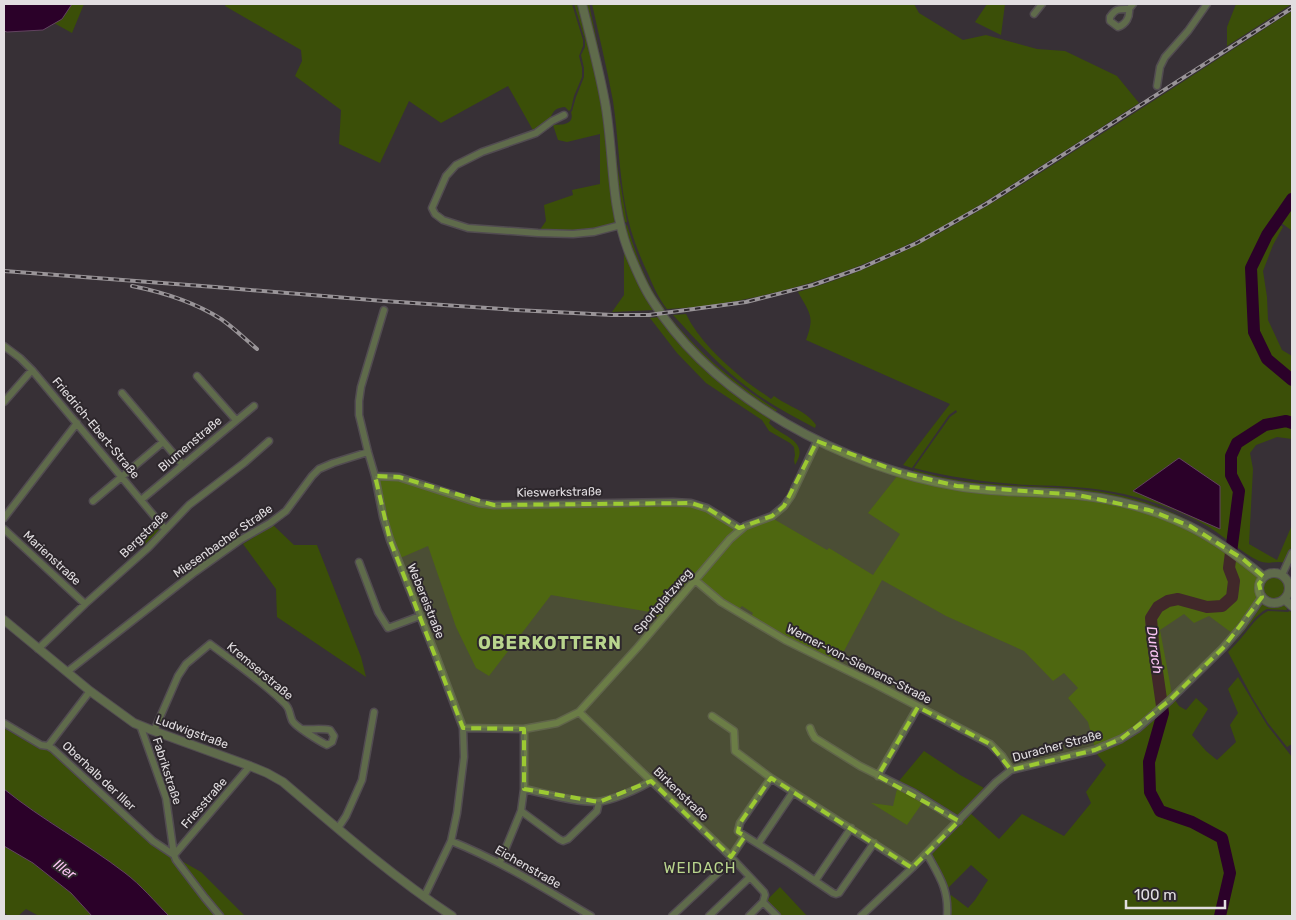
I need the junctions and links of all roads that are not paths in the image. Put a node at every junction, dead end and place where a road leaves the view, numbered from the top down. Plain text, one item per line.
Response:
1 (1042, 4) edge
2 (1207, 4) edge
3 (583, 6) edge
4 (1034, 14) dead end
5 (1157, 86) dead end
6 (564, 115) dead end
7 (621, 225) junction
8 (384, 310) dead end
9 (4, 346) edge
10 (32, 370) junction
11 (197, 376) dead end
12 (122, 393) dead end
13 (4, 402) edge
14 (254, 406) dead end
15 (236, 420) junction
16 (77, 423) junction
17 (269, 441) dead end
18 (817, 441) junction
19 (163, 442) junction
20 (368, 452) junction
21 (183, 465) junction
22 (122, 476) junction
23 (375, 476) junction
24 (142, 500) junction
25 (93, 501) dead end
26 (4, 518) edge
27 (4, 529) edge
28 (166, 529) junction
29 (741, 529) junction
30 (1292, 553) edge
31 (359, 562) dead end
32 (1282, 575) junction
33 (1264, 576) junction
34 (695, 580) junction
35 (1262, 597) junction
36 (1284, 599) junction
37 (85, 604) junction
38 (1292, 606) edge
39 (420, 616) junction
40 (4, 620) edge
41 (38, 649) junction
42 (67, 672) junction
43 (90, 691) junction
44 (918, 707) junction
45 (374, 712) dead end
46 (579, 712) junction
47 (712, 716) dead end
48 (4, 723) edge
49 (140, 725) junction
50 (463, 728) junction
51 (810, 728) dead end
52 (302, 729) dead end
53 (524, 729) junction
54 (154, 731) junction
55 (48, 746) junction
56 (250, 766) junction
57 (1011, 770) junction
58 (878, 776) junction
59 (771, 778) junction
60 (651, 781) junction
61 (524, 789) junction
62 (793, 792) junction
63 (599, 802) junction
64 (521, 811) junction
65 (959, 821) junction
66 (338, 828) junction
67 (851, 828) junction
68 (745, 836) junction
69 (451, 840) junction
70 (874, 843) junction
71 (758, 844) junction
72 (927, 854) junction
73 (174, 855) junction
74 (732, 858) junction
75 (500, 862) junction
76 (912, 868) junction
77 (750, 876) junction
78 (815, 880) junction
79 (424, 897) junction
80 (763, 902) junction
81 (220, 916) edge
82 (452, 916) edge
83 (591, 916) edge
84 (672, 916) edge
85 (709, 916) edge
86 (749, 916) edge
87 (777, 916) edge
88 (861, 916) edge
89 (947, 916) edge

1 - 4 street
2 - 5 street
3 - 7 street
6 - 7 street
7 - 18 street
8 - 20 street, Webereistraße
9 - 10 street, Friedrich-Ebert-Straße
10 - 13 street
10 - 16 street, Friedrich-Ebert-Straße
11 - 15 street
12 - 19 street
14 - 15 street, Blumenstraße
15 - 21 street, Blumenstraße
16 - 22 street, Friedrich-Ebert-Straße
16 - 26 street
17 - 28 street, Bergstraße
18 - 29 street, Sportplatzweg
18 - 33 street
19 - 21 street
19 - 22 street
20 - 23 street, Webereistraße
20 - 42 street, Miesenbacher Straße
21 - 24 street, Blumenstraße
22 - 24 street, Friedrich-Ebert-Straße
22 - 25 street
23 - 29 street, Kieswerkstraße
23 - 39 street, Webereistraße
24 - 28 street, Friedrich-Ebert-Straße
27 - 37 street, Marienstraße
28 - 37 street, Bergstraße
29 - 34 street, Sportplatzweg
30 - 32 street
31 - 39 street
32 - 33 street
32 - 36 street
33 - 35 street
34 - 44 street, Werner-von-Siemens-Straße
34 - 46 street, Sportplatzweg
35 - 36 street
35 - 57 street, Duracher Straße
36 - 38 street
37 - 41 street, Bergstraße
39 - 50 street, Webereistraße
40 - 41 street, Ludwigstraße
41 - 42 street, Ludwigstraße
42 - 43 street, Ludwigstraße
43 - 49 street, Ludwigstraße
43 - 55 street
44 - 57 street, Werner-von-Siemens-Straße
44 - 58 street
45 - 66 street
46 - 53 street, Sportplatzweg
46 - 60 street, Birkenstraße
47 - 59 street
48 - 55 street, Oberhalb der Iller
49 - 54 street, Ludwigstraße
49 - 73 street, Fabrikstraße
50 - 53 street, Sportplatzweg
50 - 69 street, Webereistraße
51 - 58 street
52 - 54 street, Kremserstraße
53 - 61 street
54 - 56 street, Ludwigstraße
55 - 73 street, Oberhalb der Iller
56 - 66 street, Ludwigstraße
56 - 73 street, Friesstraße
57 - 65 street, Duracher Straße
58 - 65 street
59 - 62 street
59 - 68 street
60 - 63 street
60 - 74 street, Birkenstraße
61 - 63 street
61 - 64 street
62 - 67 street
62 - 71 street
63 - 64 street
64 - 75 street
65 - 72 street, Duracher Straße
66 - 79 street, Ludwigstraße
67 - 70 street
67 - 78 street
68 - 71 street
68 - 74 street
69 - 75 street, Eichenstraße
69 - 79 street, Webereistraße
70 - 76 street
70 - 78 street
71 - 78 street
72 - 76 street, Duracher Straße
72 - 89 street
73 - 81 street
74 - 77 street, Birkenstraße
74 - 84 street
75 - 83 street, Eichenstraße
76 - 88 street, Duracher Straße
77 - 80 street, Birkenstraße
77 - 85 street
79 - 82 street, Ludwigstraße
80 - 86 street
80 - 87 street

